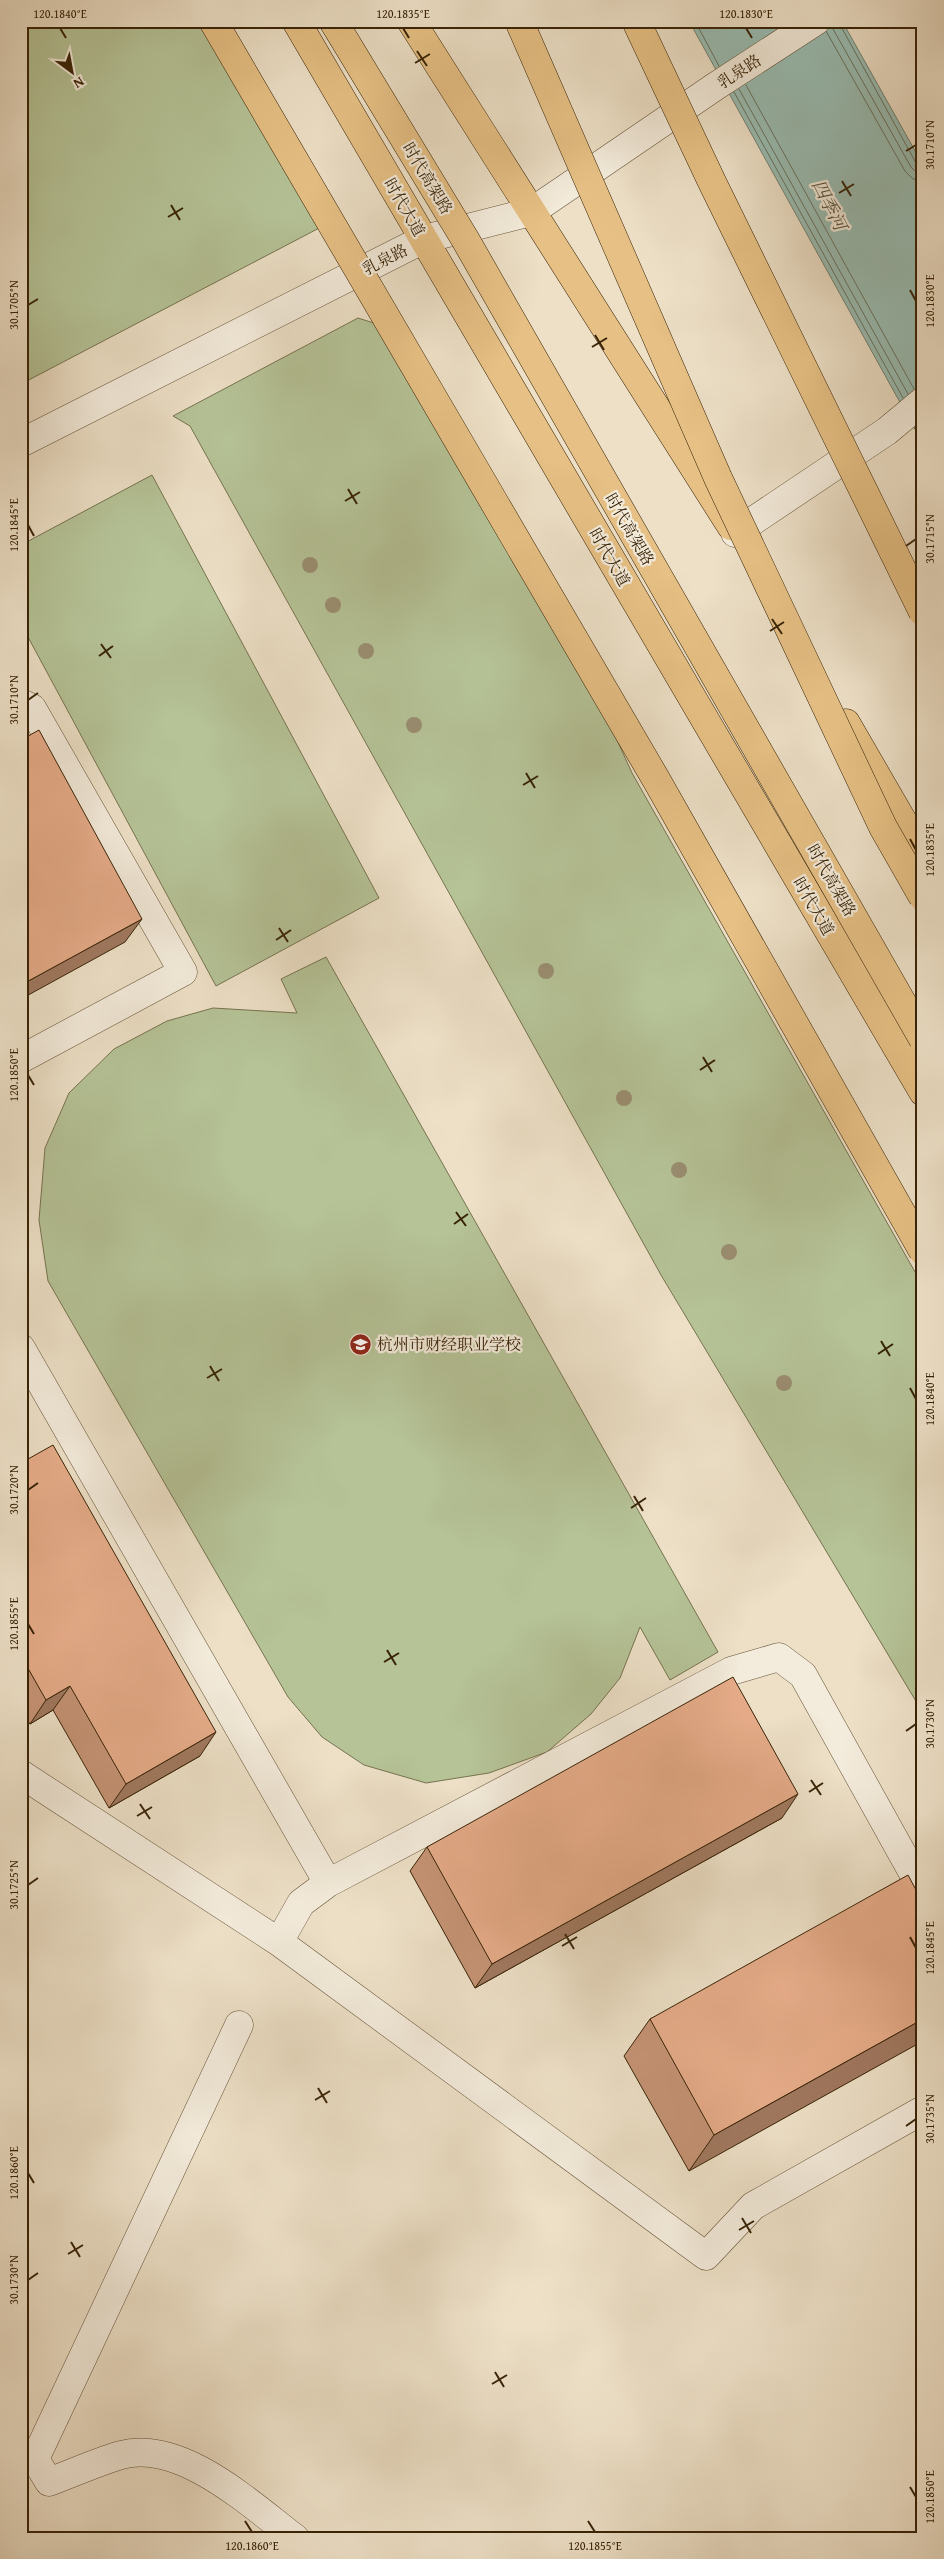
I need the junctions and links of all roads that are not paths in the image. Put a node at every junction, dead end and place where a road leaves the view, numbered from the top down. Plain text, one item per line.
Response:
1 (214, 21) edge
2 (296, 21) edge
3 (333, 21) edge
4 (411, 21) edge
5 (519, 21) edge
6 (636, 21) edge
7 (816, 21) edge
8 (531, 212) junction
9 (424, 239) junction
10 (923, 400) edge
11 (21, 442) edge
12 (735, 534) junction
13 (923, 612) edge
14 (21, 703) edge
15 (923, 856) edge
16 (923, 897) edge
17 (923, 1039) edge
18 (21, 1059) edge
19 (923, 1092) edge
20 (923, 1251) edge
21 (21, 1348) edge
22 (21, 1774) edge
23 (328, 1883) junction
24 (923, 1891) edge
25 (279, 1942) junction
26 (239, 2025) dead end
27 (923, 2110) edge
28 (295, 2538) edge

1 - 20 main road, bridge
2 - 9 main road, 时代大道
3 - 17 main road, 时代高架路, bridge
4 - 8 main road
5 - 16 main road, bridge
6 - 13 main road, bridge
7 - 8 street, 乳泉路
8 - 9 street, 乳泉路
8 - 12 main road
9 - 11 street, 乳泉路
9 - 19 main road, 时代大道
10 - 12 street
12 - 15 main road
14 - 18 street
21 - 23 street
22 - 25 street
23 - 24 street
23 - 25 street
25 - 27 street
26 - 28 street

